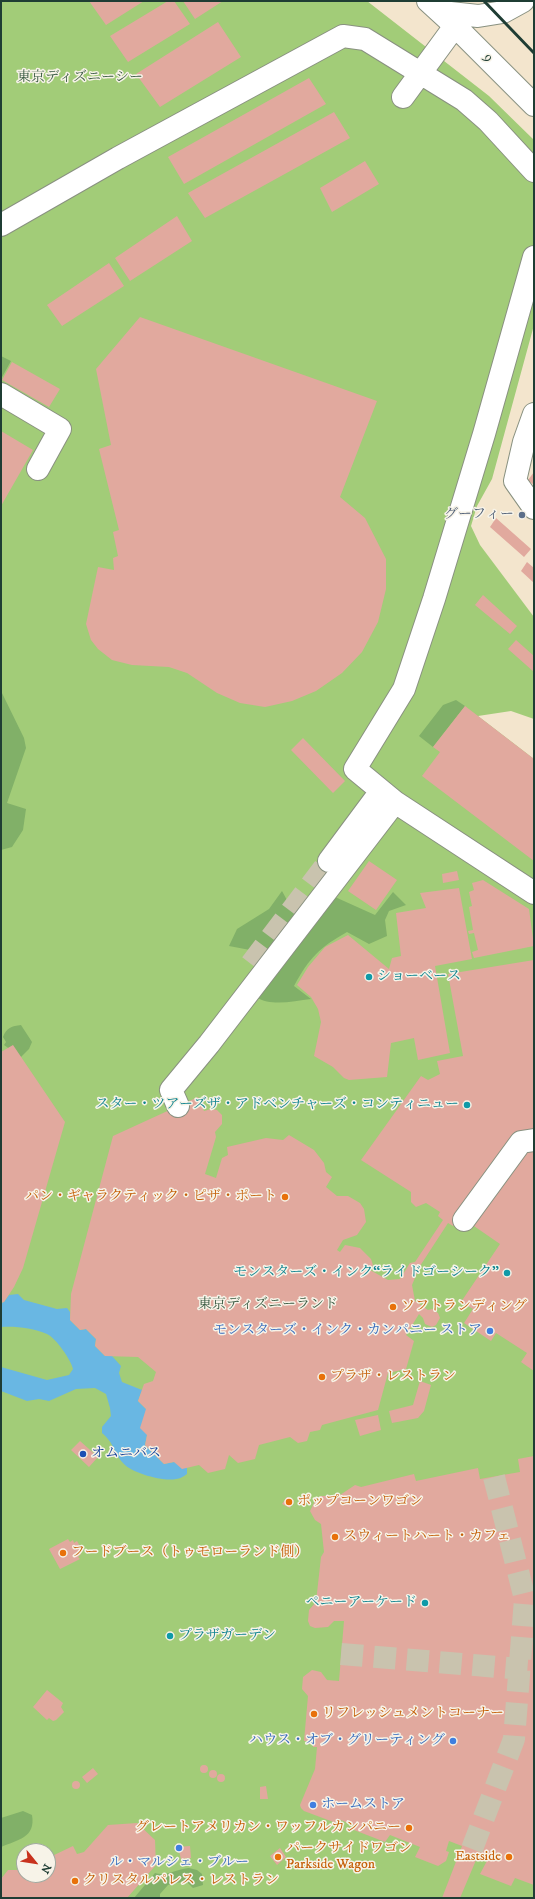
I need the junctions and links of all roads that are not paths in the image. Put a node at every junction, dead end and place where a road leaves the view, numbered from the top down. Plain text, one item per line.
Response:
1 (524, 1) edge
2 (441, 13) edge
3 (420, 74) junction
4 (403, 97) dead end
5 (534, 106) edge
6 (534, 171) edge
7 (1, 225) edge
8 (534, 257) edge
9 (1, 394) edge
10 (534, 414) edge
11 (38, 469) dead end
12 (534, 508) edge
13 (388, 797) junction
14 (329, 860) tunnel mouth
15 (534, 893) edge
16 (178, 1106) dead end
17 (534, 1140) edge
18 (464, 1220) dead end

1 - 2 lane
2 - 3 lane
2 - 5 lane, 9
3 - 4 lane
3 - 6 lane
3 - 7 lane
8 - 13 lane
9 - 11 lane
10 - 12 lane
13 - 14 lane
13 - 15 lane
13 - 16 lane
17 - 18 lane

